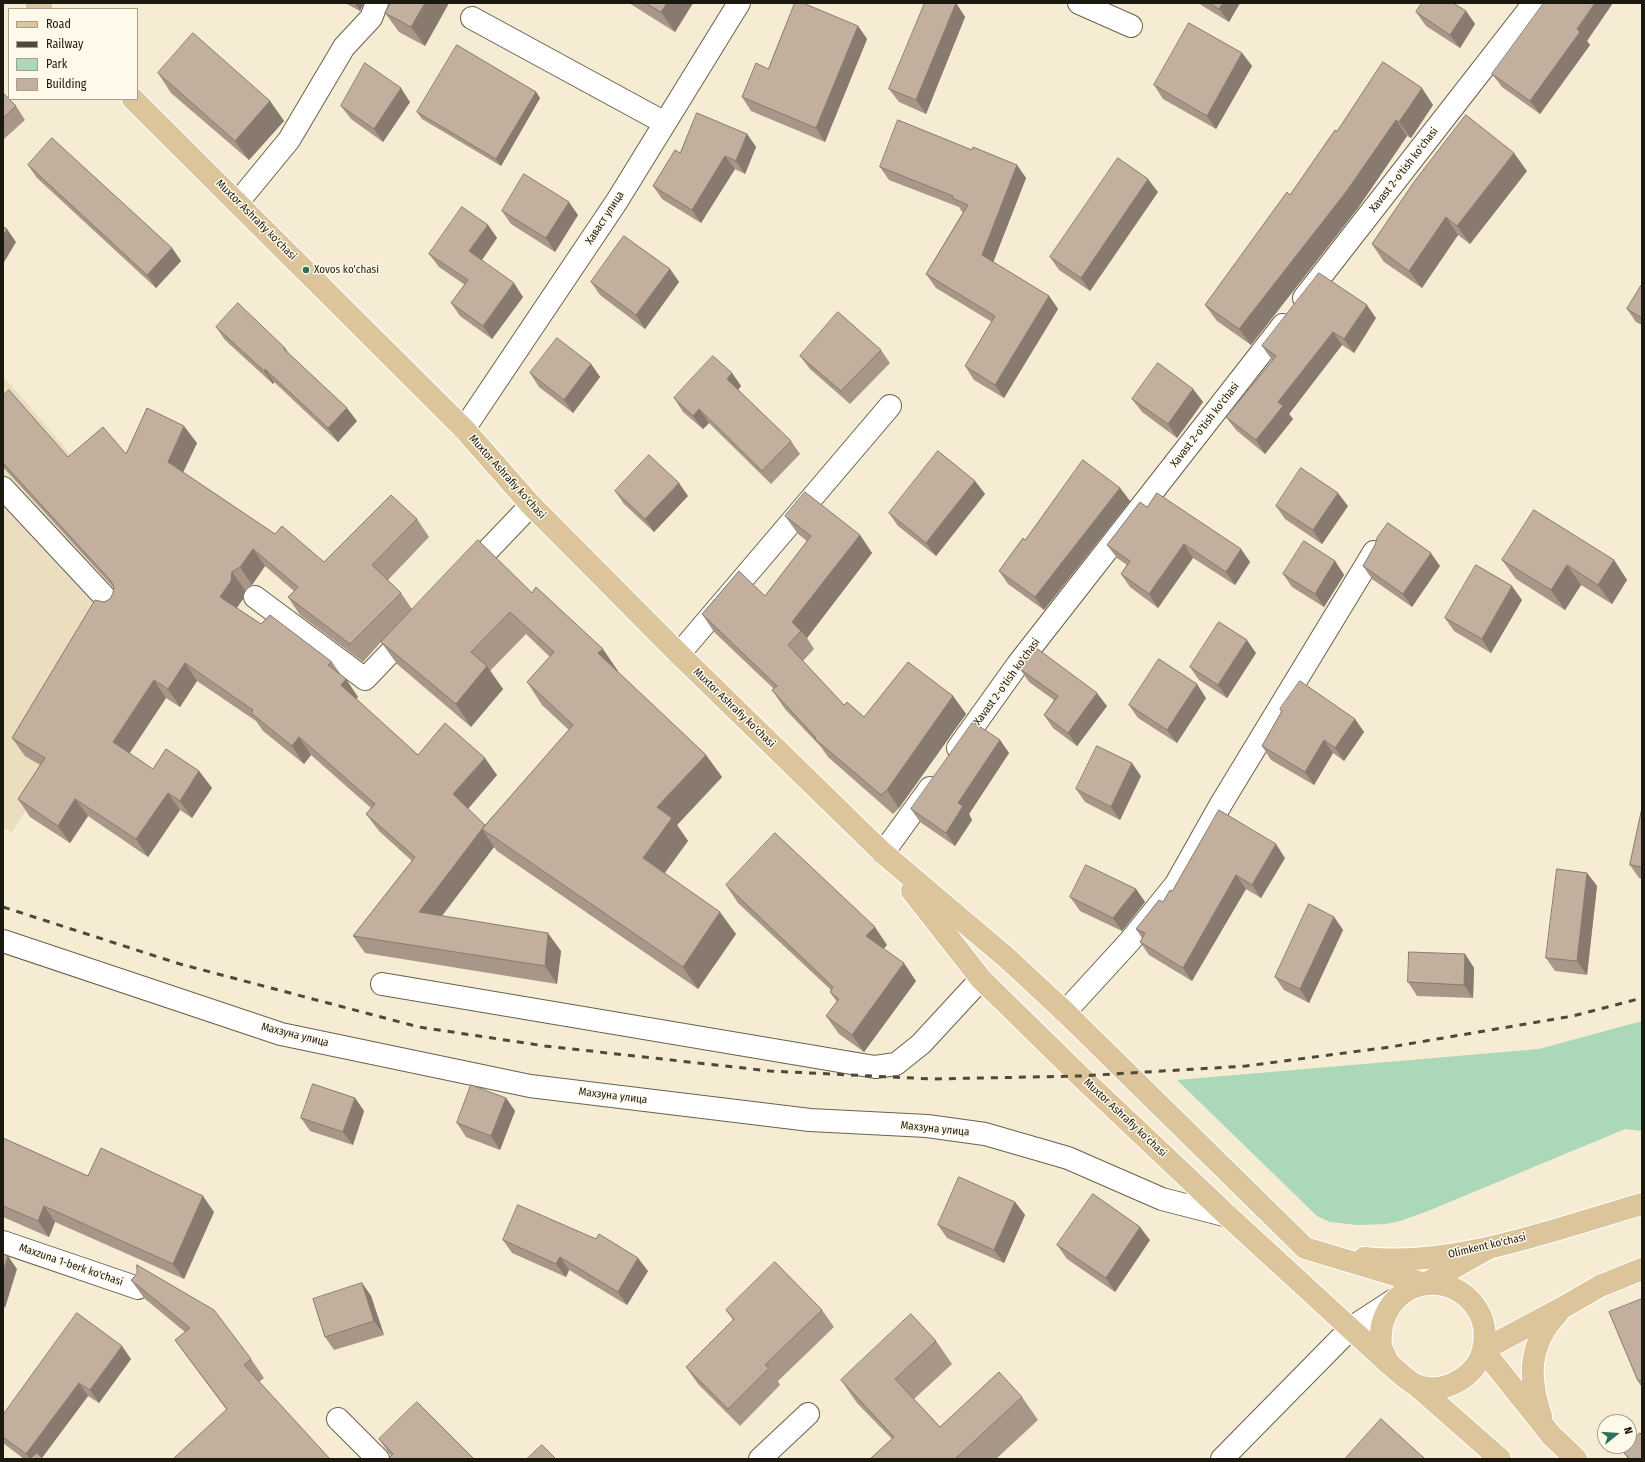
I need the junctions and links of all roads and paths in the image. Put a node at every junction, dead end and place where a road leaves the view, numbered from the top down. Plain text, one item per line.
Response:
1 (377, 3) edge
2 (739, 3) edge
3 (1079, 3) edge
4 (1534, 3) edge
5 (472, 18) dead end
6 (1132, 26) dead end
7 (135, 100) edge
8 (665, 123) junction
9 (238, 202) junction
10 (890, 406) dead end
11 (464, 429) junction
12 (3, 488) edge
13 (532, 504) junction
14 (1374, 552) edge
15 (451, 589) edge
16 (255, 597) dead end
17 (114, 607) edge
18 (424, 617) edge
19 (679, 654) junction
20 (883, 853) junction
21 (3, 942) edge
22 (981, 979) junction
23 (382, 984) dead end
24 (1065, 1012) junction
25 (1642, 1204) edge
26 (1228, 1216) junction
27 (3, 1242) edge
28 (1305, 1248) junction
29 (1487, 1249) junction
30 (1642, 1269) edge
31 (1424, 1284) junction
32 (138, 1288) edge
33 (1394, 1300) junction
34 (1562, 1308) junction
35 (1351, 1328) junction
36 (1483, 1350) junction
37 (1388, 1363) junction
38 (1416, 1385) junction
39 (808, 1414) dead end
40 (338, 1419) dead end
41 (1551, 1435) junction
42 (378, 1459) edge
43 (760, 1459) edge
44 (1222, 1459) edge
45 (1500, 1459) edge
46 (1576, 1459) edge

1 - 9 street
2 - 8 street, Хаваст улица
3 - 6 street
4 - 20 street, Xavast 2-o'tish ko'chasi
5 - 8 street
7 - 9 main road, Muxtor Ashrafiy ko'chasi
8 - 11 street, Хаваст улица
9 - 11 main road, Muxtor Ashrafiy ko'chasi
10 - 19 street
11 - 13 main road, Muxtor Ashrafiy ko'chasi
12 - 17 street
13 - 15 street
13 - 19 main road, Muxtor Ashrafiy ko'chasi
14 - 24 street
16 - 18 street
19 - 20 main road, Muxtor Ashrafiy ko'chasi
20 - 22 main road, Muxtor Ashrafiy ko'chasi
20 - 24 main road, Muxtor Ashrafiy ko'chasi
21 - 26 street, Махзуна улица
22 - 23 street
22 - 26 main road, Muxtor Ashrafiy ko'chasi
24 - 28 main road, Muxtor Ashrafiy ko'chasi
25 - 29 main road, Olimkent ko'chasi
26 - 35 main road, Muxtor Ashrafiy ko'chasi
27 - 32 street, Maxzuna 1-berk ko'chasi
28 - 29 main road, Olimkent ko'chasi
28 - 31 main road, Muxtor Ashrafiy ko'chasi
29 - 31 main road
30 - 34 main road
31 - 33 main road
31 - 36 main road
33 - 35 street
33 - 37 main road
34 - 36 main road
34 - 41 main road
35 - 37 main road, Muxtor Ashrafiy ko'chasi
35 - 44 street
36 - 38 main road
36 - 41 main road
37 - 38 main road
38 - 45 main road
39 - 43 street
40 - 42 street
41 - 46 main road

